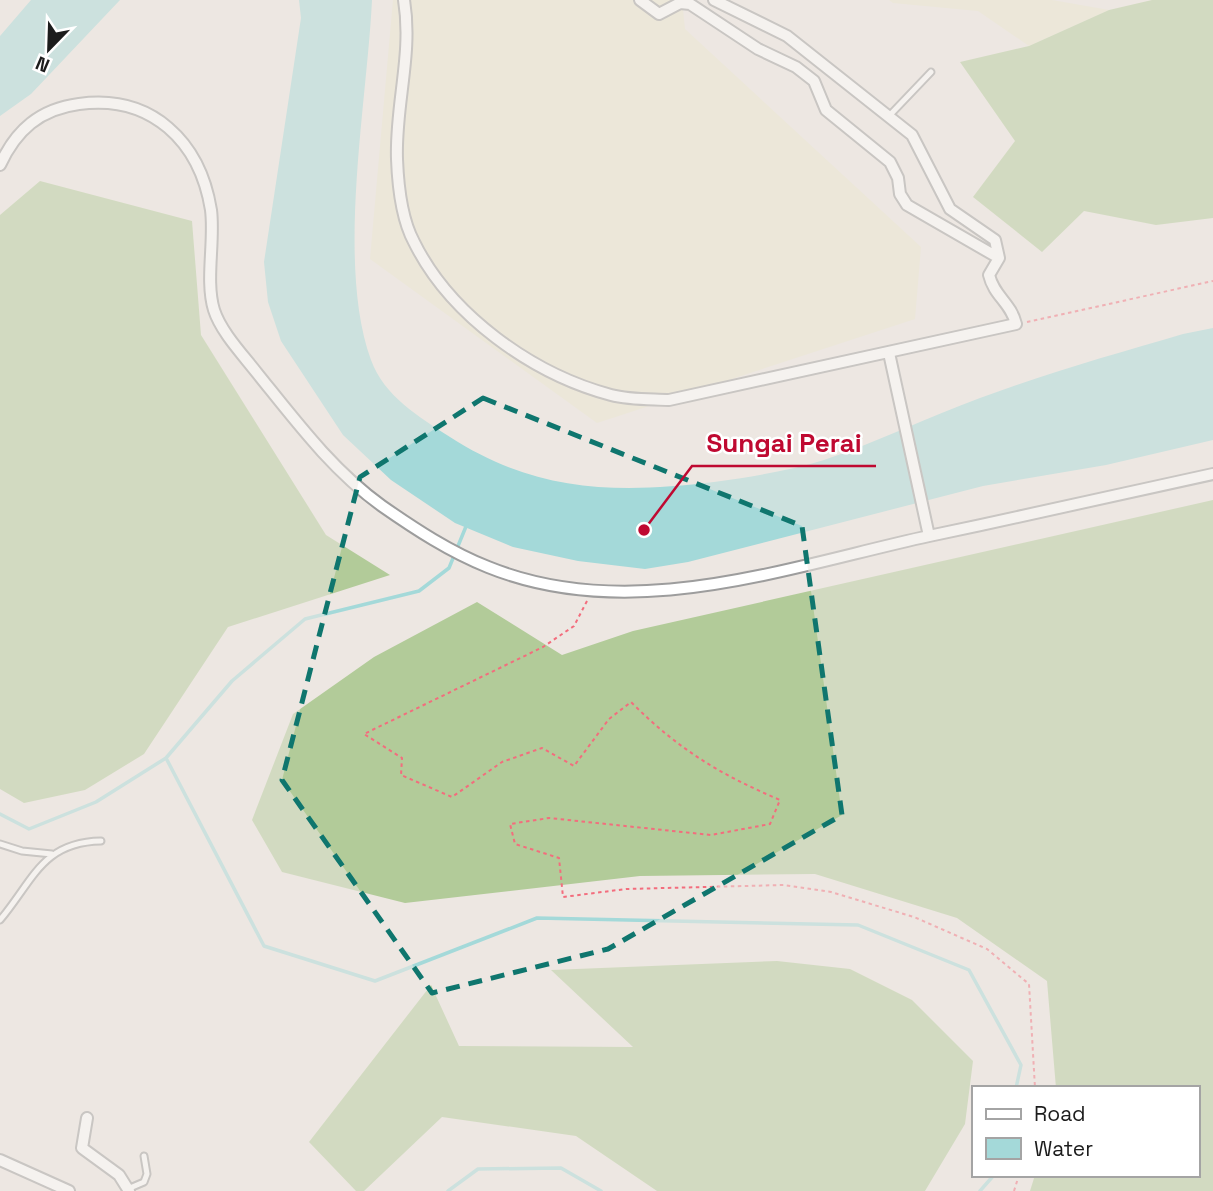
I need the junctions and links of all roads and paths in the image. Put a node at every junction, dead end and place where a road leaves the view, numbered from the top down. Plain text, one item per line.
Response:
1 (404, 0) edge
2 (640, 0) edge
3 (714, 0) edge
4 (931, 72) dead end
5 (889, 116) junction
6 (0, 165) edge
7 (999, 258) junction
8 (1213, 281) edge
9 (1016, 324) junction
10 (889, 353) junction
11 (1213, 474) edge
12 (929, 536) junction
13 (593, 591) junction
14 (101, 842) dead end
15 (0, 844) edge
16 (52, 855) junction
17 (0, 920) edge
18 (1035, 1086) edge
19 (87, 1118) dead end
20 (144, 1156) dead end
21 (0, 1160) edge
22 (130, 1190) edge
23 (69, 1191) edge

1 - 10 street
2 - 7 street
3 - 5 street
4 - 5 lane
5 - 7 street
6 - 13 street
7 - 9 street
8 - 9 path
9 - 10 street
10 - 12 street
11 - 12 street
12 - 13 street
13 - 18 path
14 - 16 lane
15 - 16 lane
16 - 17 lane
19 - 22 street
20 - 22 lane
21 - 23 street

